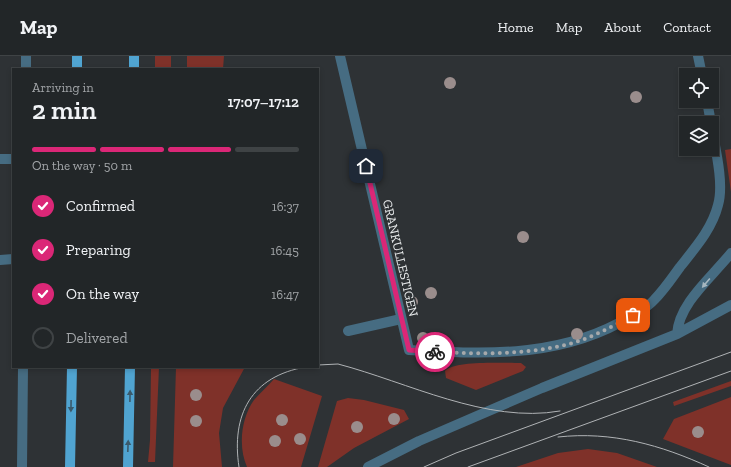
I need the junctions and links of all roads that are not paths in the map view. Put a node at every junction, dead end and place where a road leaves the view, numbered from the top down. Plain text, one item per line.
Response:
1 (77, 56) edge
2 (340, 56) edge
3 (698, 56) edge
4 (26, 57) dead end
5 (26, 68) edge
6 (76, 68) edge
7 (701, 68) edge
8 (715, 156) edge
9 (0, 159) edge
10 (12, 159) edge
11 (731, 253) edge
12 (0, 260) edge
13 (12, 260) edge
14 (731, 305) edge
15 (401, 319) junction
16 (348, 331) dead end
17 (677, 334) junction
18 (23, 368) edge
19 (72, 368) edge
20 (130, 368) edge
21 (22, 467) edge
22 (70, 467) edge
23 (128, 467) edge
24 (368, 467) edge

1 - 6 main road
2 - 15 street, GRANKULLESTIGEN
3 - 7 street
4 - 5 street
8 - 15 street, GRANKULLESTIGEN
9 - 10 street
11 -> 17 street
12 - 13 street
14 - 17 street
15 - 16 street
17 - 24 street
18 - 21 street
19 -> 22 main road
23 -> 20 main road

